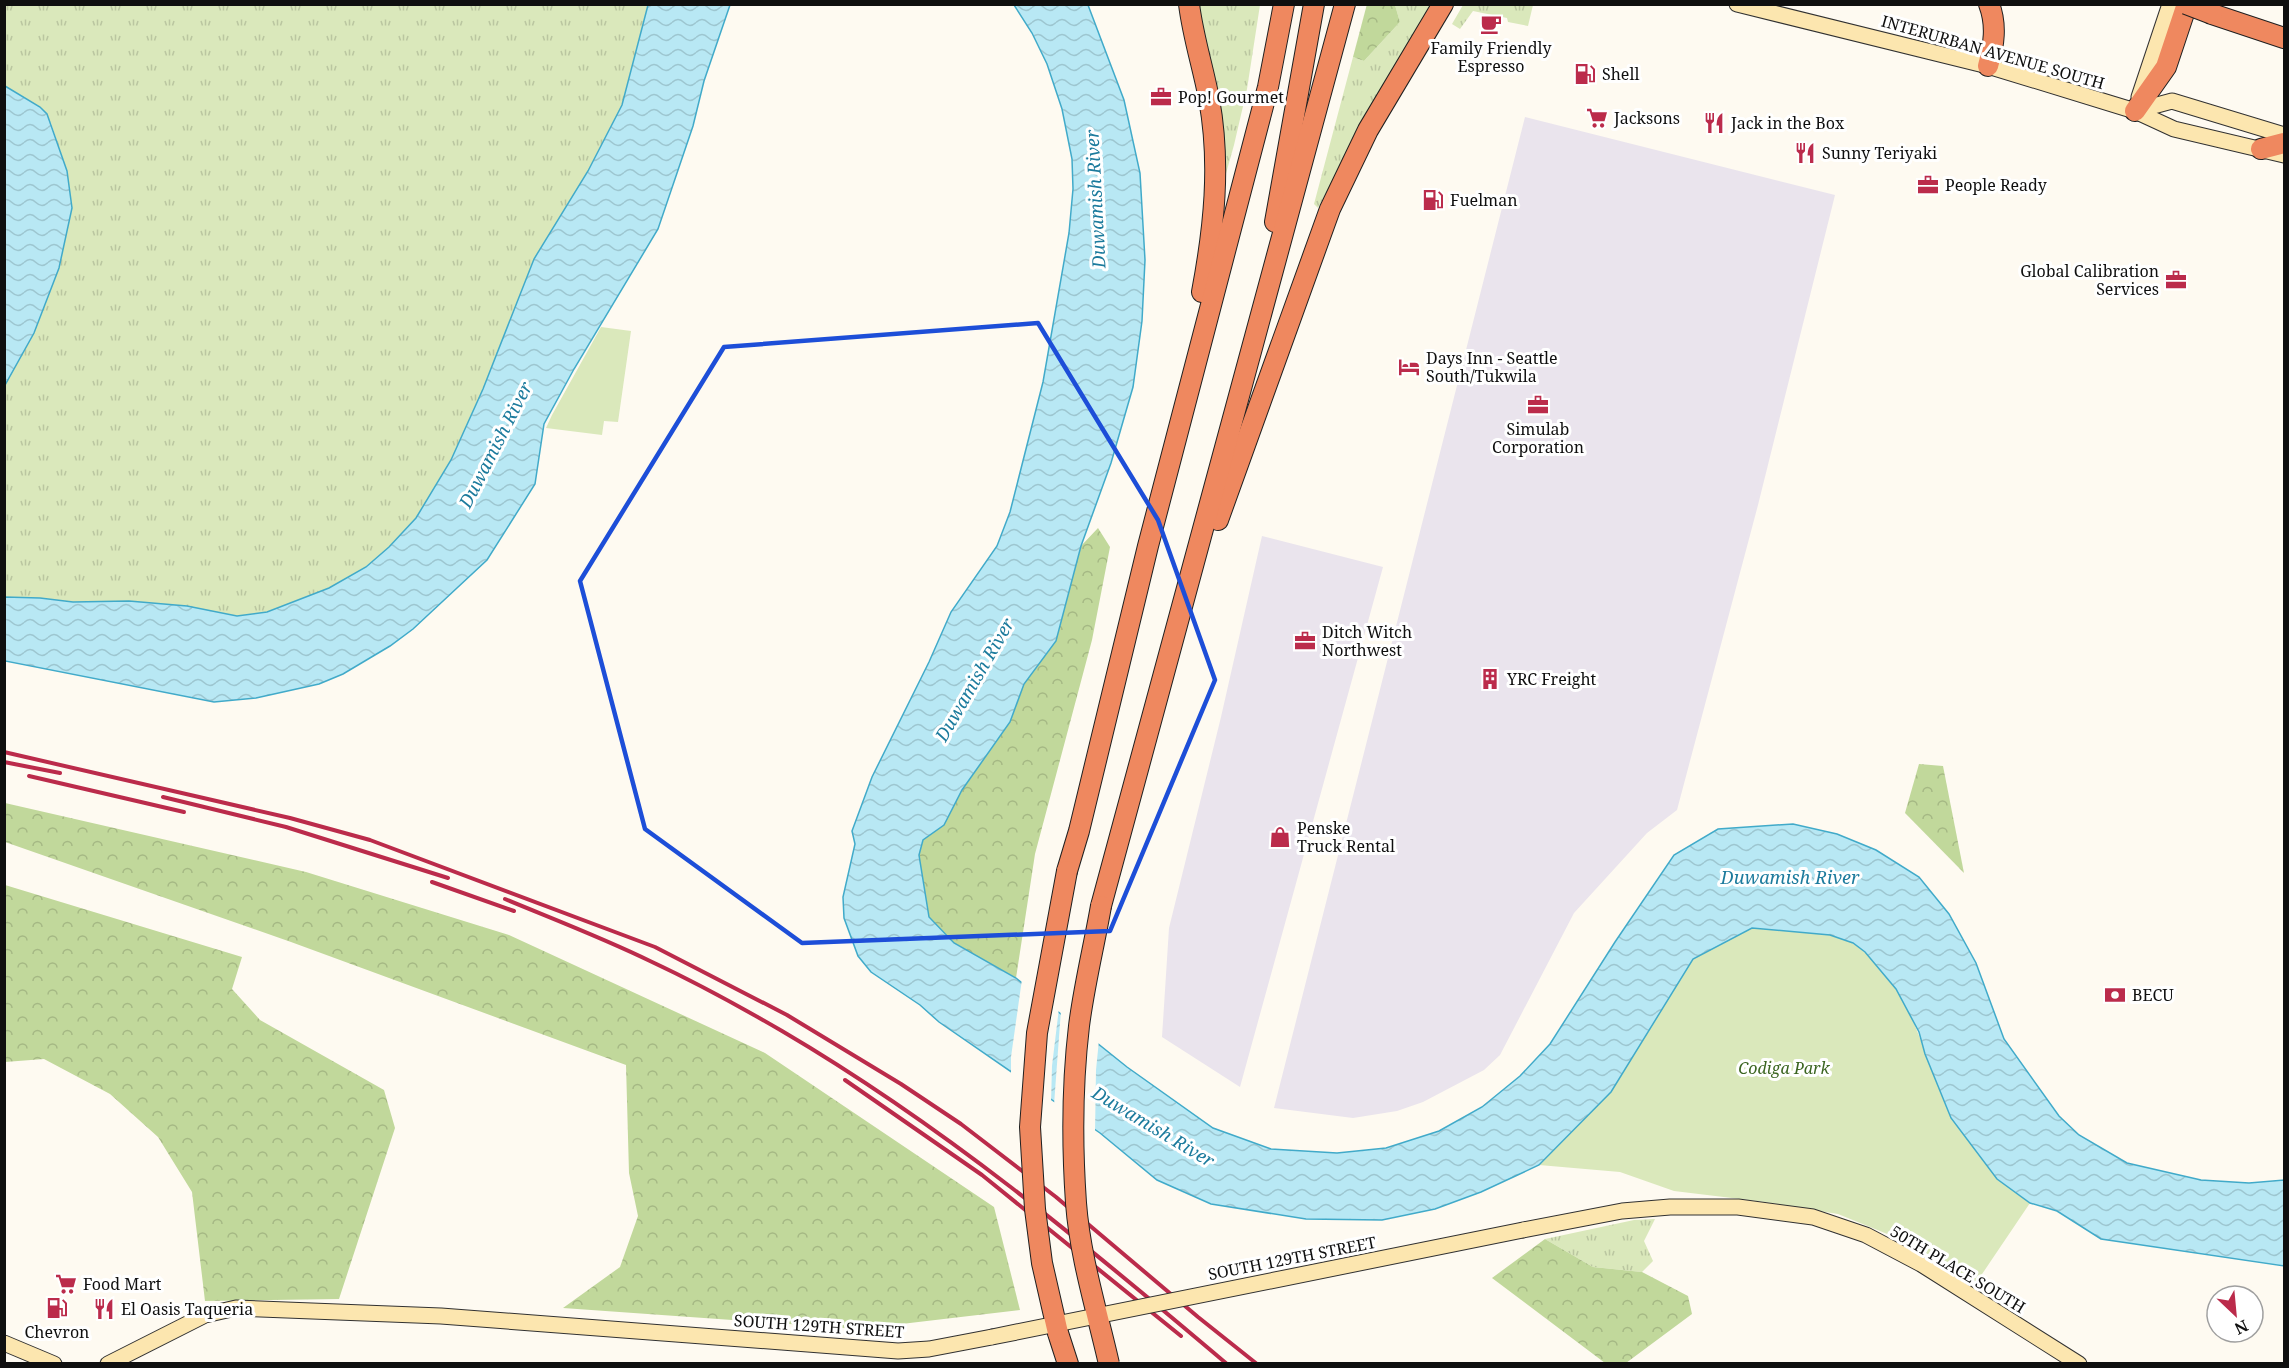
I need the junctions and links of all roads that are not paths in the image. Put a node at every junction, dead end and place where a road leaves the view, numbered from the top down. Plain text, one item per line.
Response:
1 (1189, 4) edge
2 (1284, 4) edge
3 (1314, 4) edge
4 (1345, 4) edge
5 (1443, 4) edge
6 (1737, 4) edge
7 (1989, 4) edge
8 (2170, 4) edge
9 (2186, 4) edge
10 (2284, 38) edge
11 (1988, 66) junction
12 (2135, 111) junction
13 (2284, 135) edge
14 (2284, 143) edge
15 (2261, 149) junction
16 (2284, 155) edge
17 (1248, 369) junction
18 (1148, 546) junction
19 (1168, 658) junction
20 (1670, 1207) joint
21 (9, 1345) edge
22 (140, 1347) junction
23 (21, 1364) edge
24 (54, 1364) edge
25 (108, 1364) edge
26 (140, 1364) edge
27 (1068, 1364) edge
28 (1109, 1364) edge
29 (2079, 1364) edge

1 - 18 highway
2 - 18 highway
3 - 17 highway
4 - 17 highway
5 - 19 highway
6 - 11 street, INTERURBAN AVENUE SOUTH
7 - 11 highway
8 - 12 street
9 - 10 highway, bridge
9 - 12 highway
11 - 12 street, INTERURBAN AVENUE SOUTH
12 - 13 street
12 - 15 street, INTERURBAN AVENUE SOUTH
14 - 15 highway
15 - 16 street, INTERURBAN AVENUE SOUTH
17 - 19 highway
18 - 27 highway, bridge
19 - 28 highway, bridge
20 - 22 street, SOUTH 129TH STREET, bridge
20 - 29 street, 50TH PLACE SOUTH
21 - 23 street
21 - 24 street
22 - 25 street, SOUTH 129TH STREET
22 - 26 street

